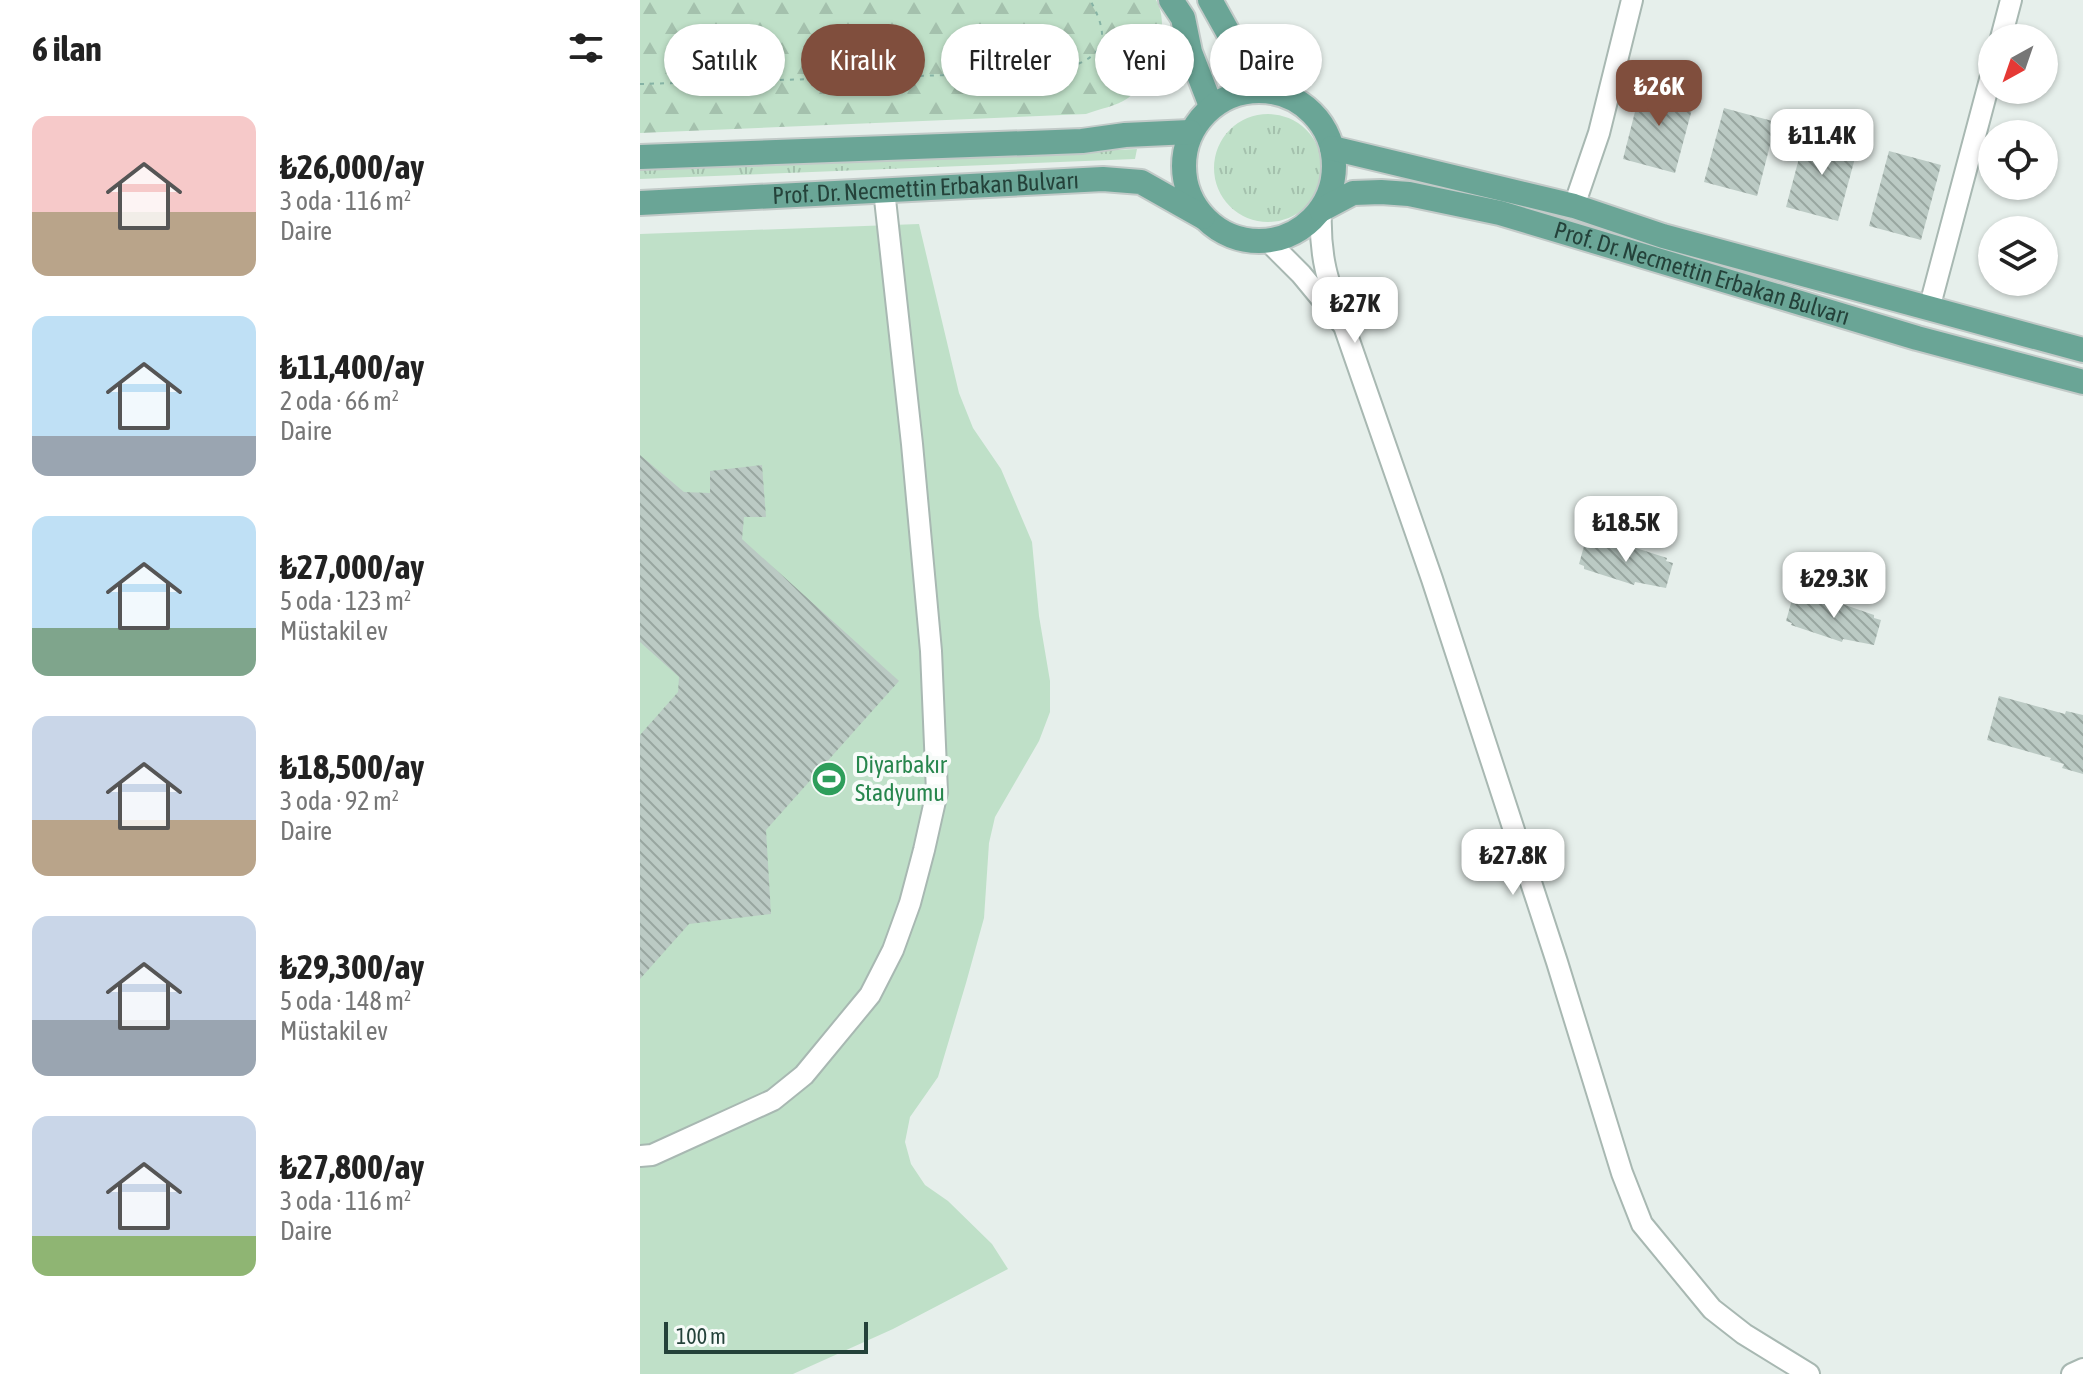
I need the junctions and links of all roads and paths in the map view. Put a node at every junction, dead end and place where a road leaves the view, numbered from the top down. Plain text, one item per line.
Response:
1 (1090, 0) edge
2 (1171, 0) edge
3 (1210, 0) edge
4 (1632, 0) edge
5 (2011, 0) edge
6 (1223, 24) edge
7 (2005, 24) edge
8 (640, 84) edge
9 (1229, 96) edge
10 (1288, 96) edge
11 (1983, 104) edge
12 (1211, 106) junction
13 (1190, 132) junction
14 (1332, 148) junction
15 (640, 157) edge
16 (884, 190) junction
17 (640, 203) edge
18 (1574, 206) junction
19 (1321, 210) junction
20 (1203, 217) junction
21 (1268, 241) junction
22 (1929, 309) junction
23 (1344, 326) junction
24 (2083, 350) edge
25 (2083, 382) edge
26 (640, 1156) edge
27 (2083, 1369) edge
28 (1809, 1374) edge
29 (2072, 1374) edge

1 - 8 path
2 - 12 main road
3 - 6 main road
4 - 18 street
5 - 7 street
9 - 12 main road
10 - 14 main road
11 - 22 street
12 - 13 main road
13 - 15 main road, Prof. Dr. Necmettin Erbakan Bulvarı
13 - 20 main road
14 - 18 main road, Prof. Dr. Necmettin Erbakan Bulvarı
14 - 19 main road
16 - 17 main road, Prof. Dr. Necmettin Erbakan Bulvarı
16 - 20 main road, Prof. Dr. Necmettin Erbakan Bulvarı
16 - 26 street
18 - 22 main road, Prof. Dr. Necmettin Erbakan Bulvarı
19 - 21 main road
19 - 23 street
19 - 25 main road, Prof. Dr. Necmettin Erbakan Bulvarı
20 - 21 main road
21 - 23 street
22 - 24 main road, Prof. Dr. Necmettin Erbakan Bulvarı
23 - 28 street
27 - 29 street

